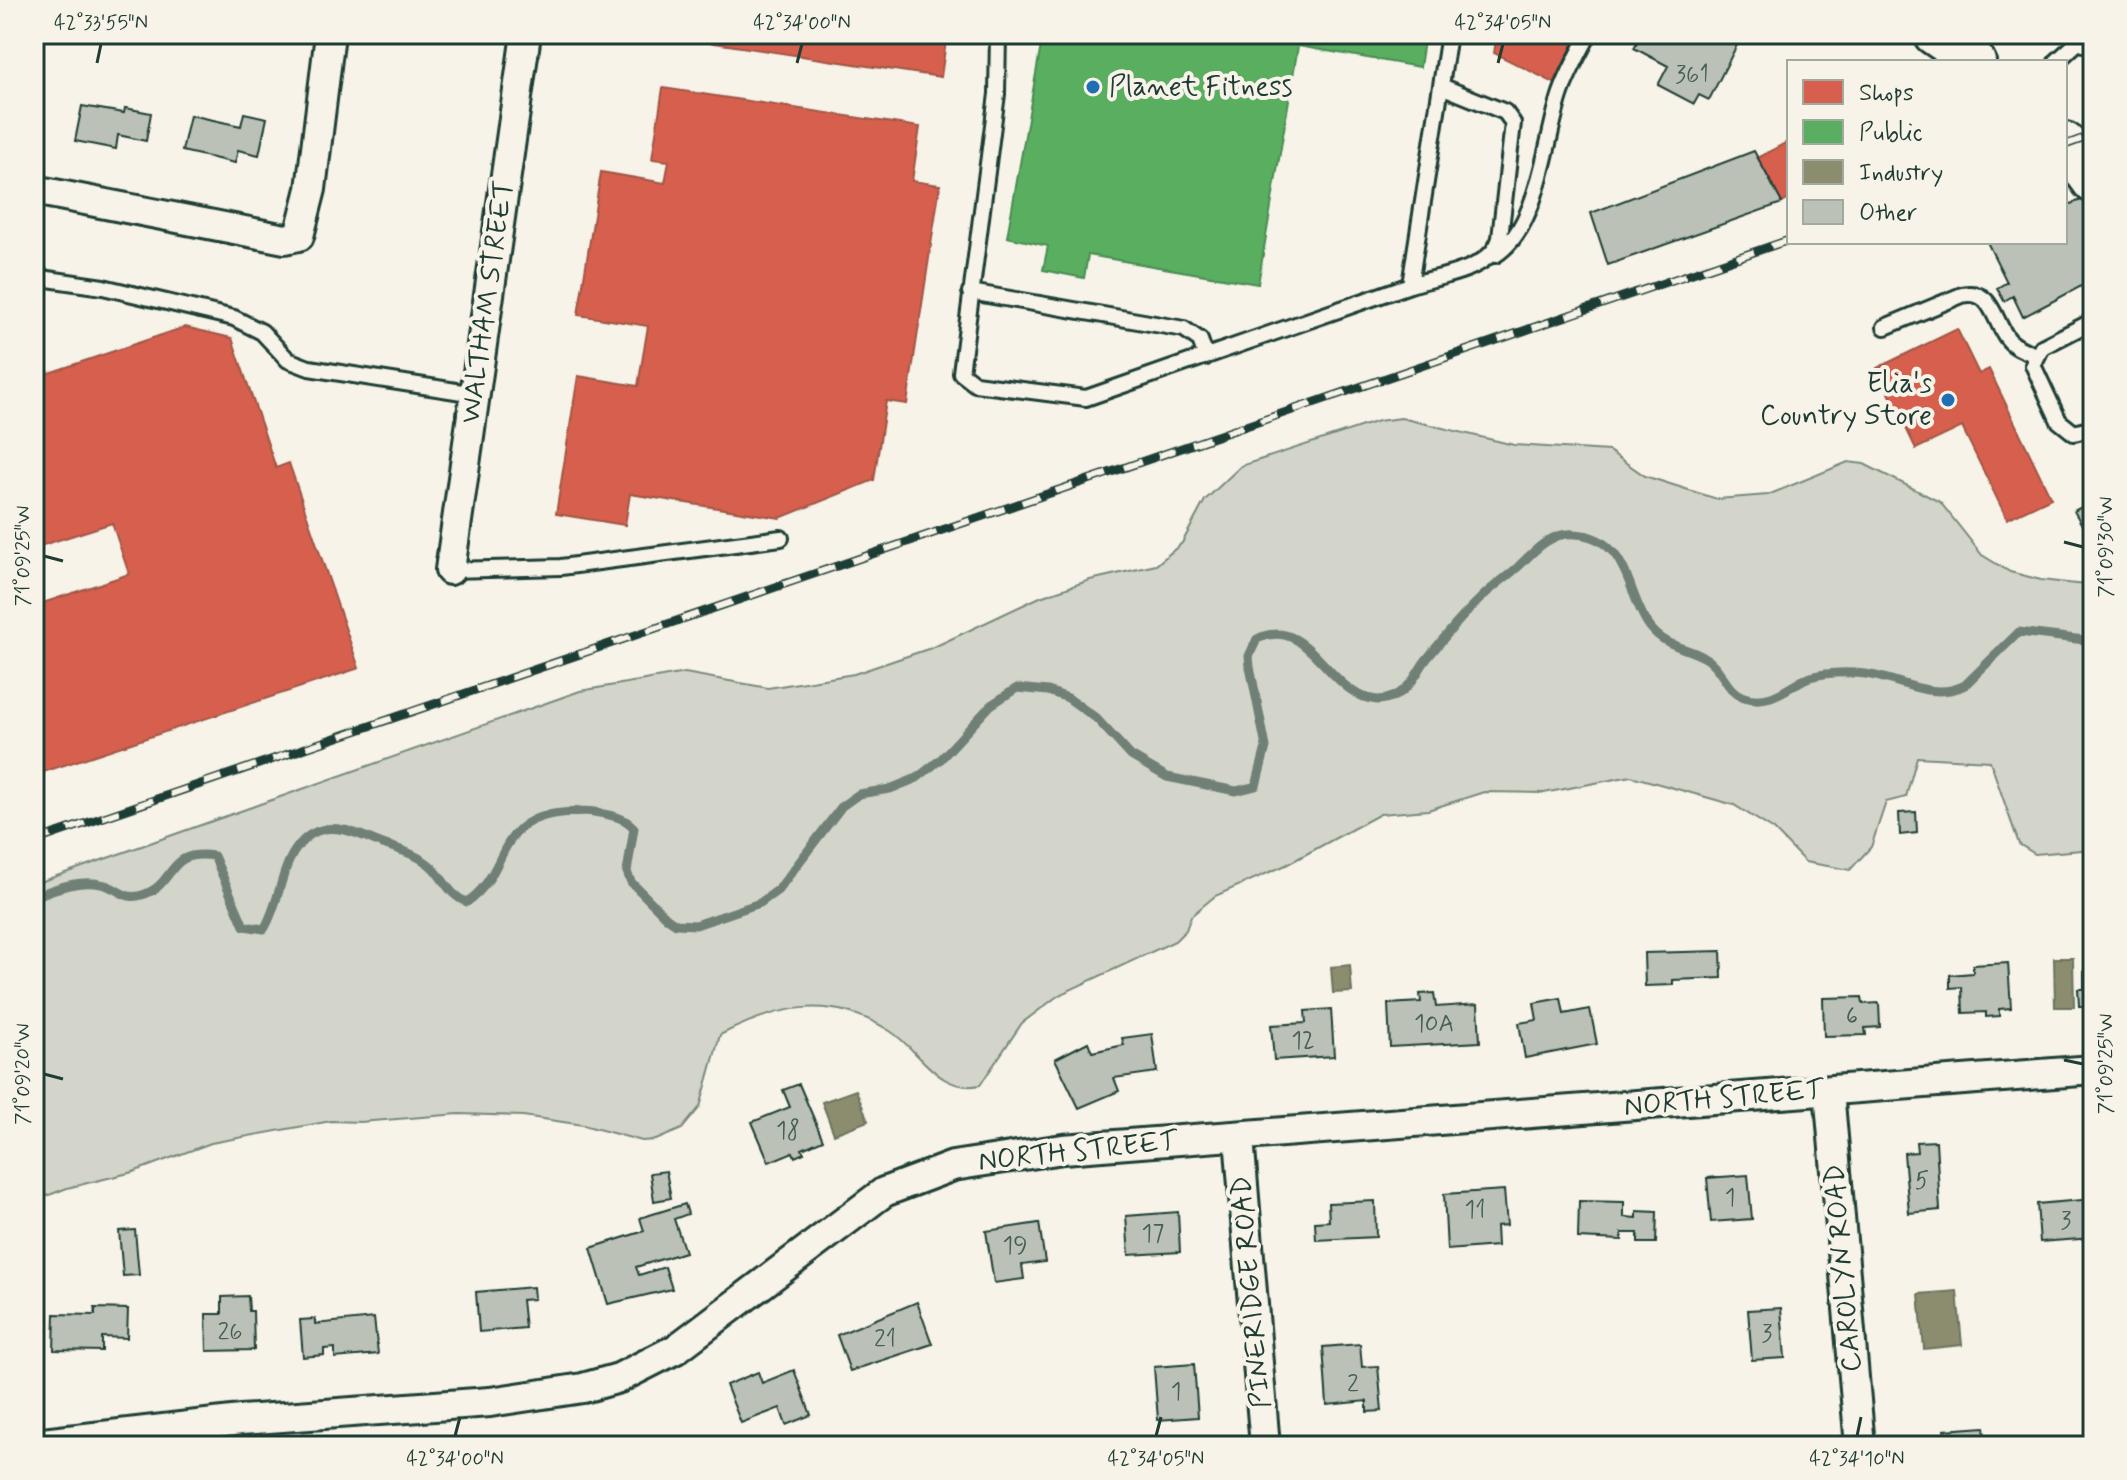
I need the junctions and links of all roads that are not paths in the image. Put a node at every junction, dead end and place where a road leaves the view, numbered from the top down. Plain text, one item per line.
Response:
1 (330, 34) edge
2 (526, 34) edge
3 (998, 34) edge
4 (1449, 34) edge
5 (1589, 34) edge
6 (1934, 34) edge
7 (2082, 41) edge
8 (1972, 60) edge
9 (2058, 60) edge
10 (1441, 86) junction
11 (2067, 146) edge
12 (2093, 182) edge
13 (34, 190) edge
14 (1487, 259) junction
15 (34, 277) edge
16 (1410, 285) junction
17 (970, 292) junction
18 (2093, 321) edge
19 (1885, 327) dead end
20 (2036, 355) junction
21 (1206, 357) junction
22 (475, 394) junction
23 (2093, 428) edge
24 (781, 538) dead end
25 (450, 570) joint
26 (2093, 1070) edge
27 (1829, 1091) junction
28 (1239, 1138) junction
29 (34, 1444) edge
30 (1265, 1446) edge
31 (1860, 1446) edge

1 - 13 street
2 - 22 street, WALTHAM STREET
3 - 17 lane
4 - 10 lane
5 - 14 lane
6 - 8 main road
7 - 9 lane
10 - 14 lane
10 - 16 lane
11 - 12 main road
14 - 16 lane
15 - 22 lane
16 - 21 lane
17 - 21 lane
17 - 21 lane
18 - 20 lane
19 - 20 lane
20 - 23 lane
22 - 25 street, WALTHAM STREET
24 - 25 lane
26 - 27 street, NORTH STREET
27 - 28 street, NORTH STREET
27 - 31 street, CAROLYN ROAD
28 - 29 street, NORTH STREET
28 - 30 street, PINERIDGE ROAD

